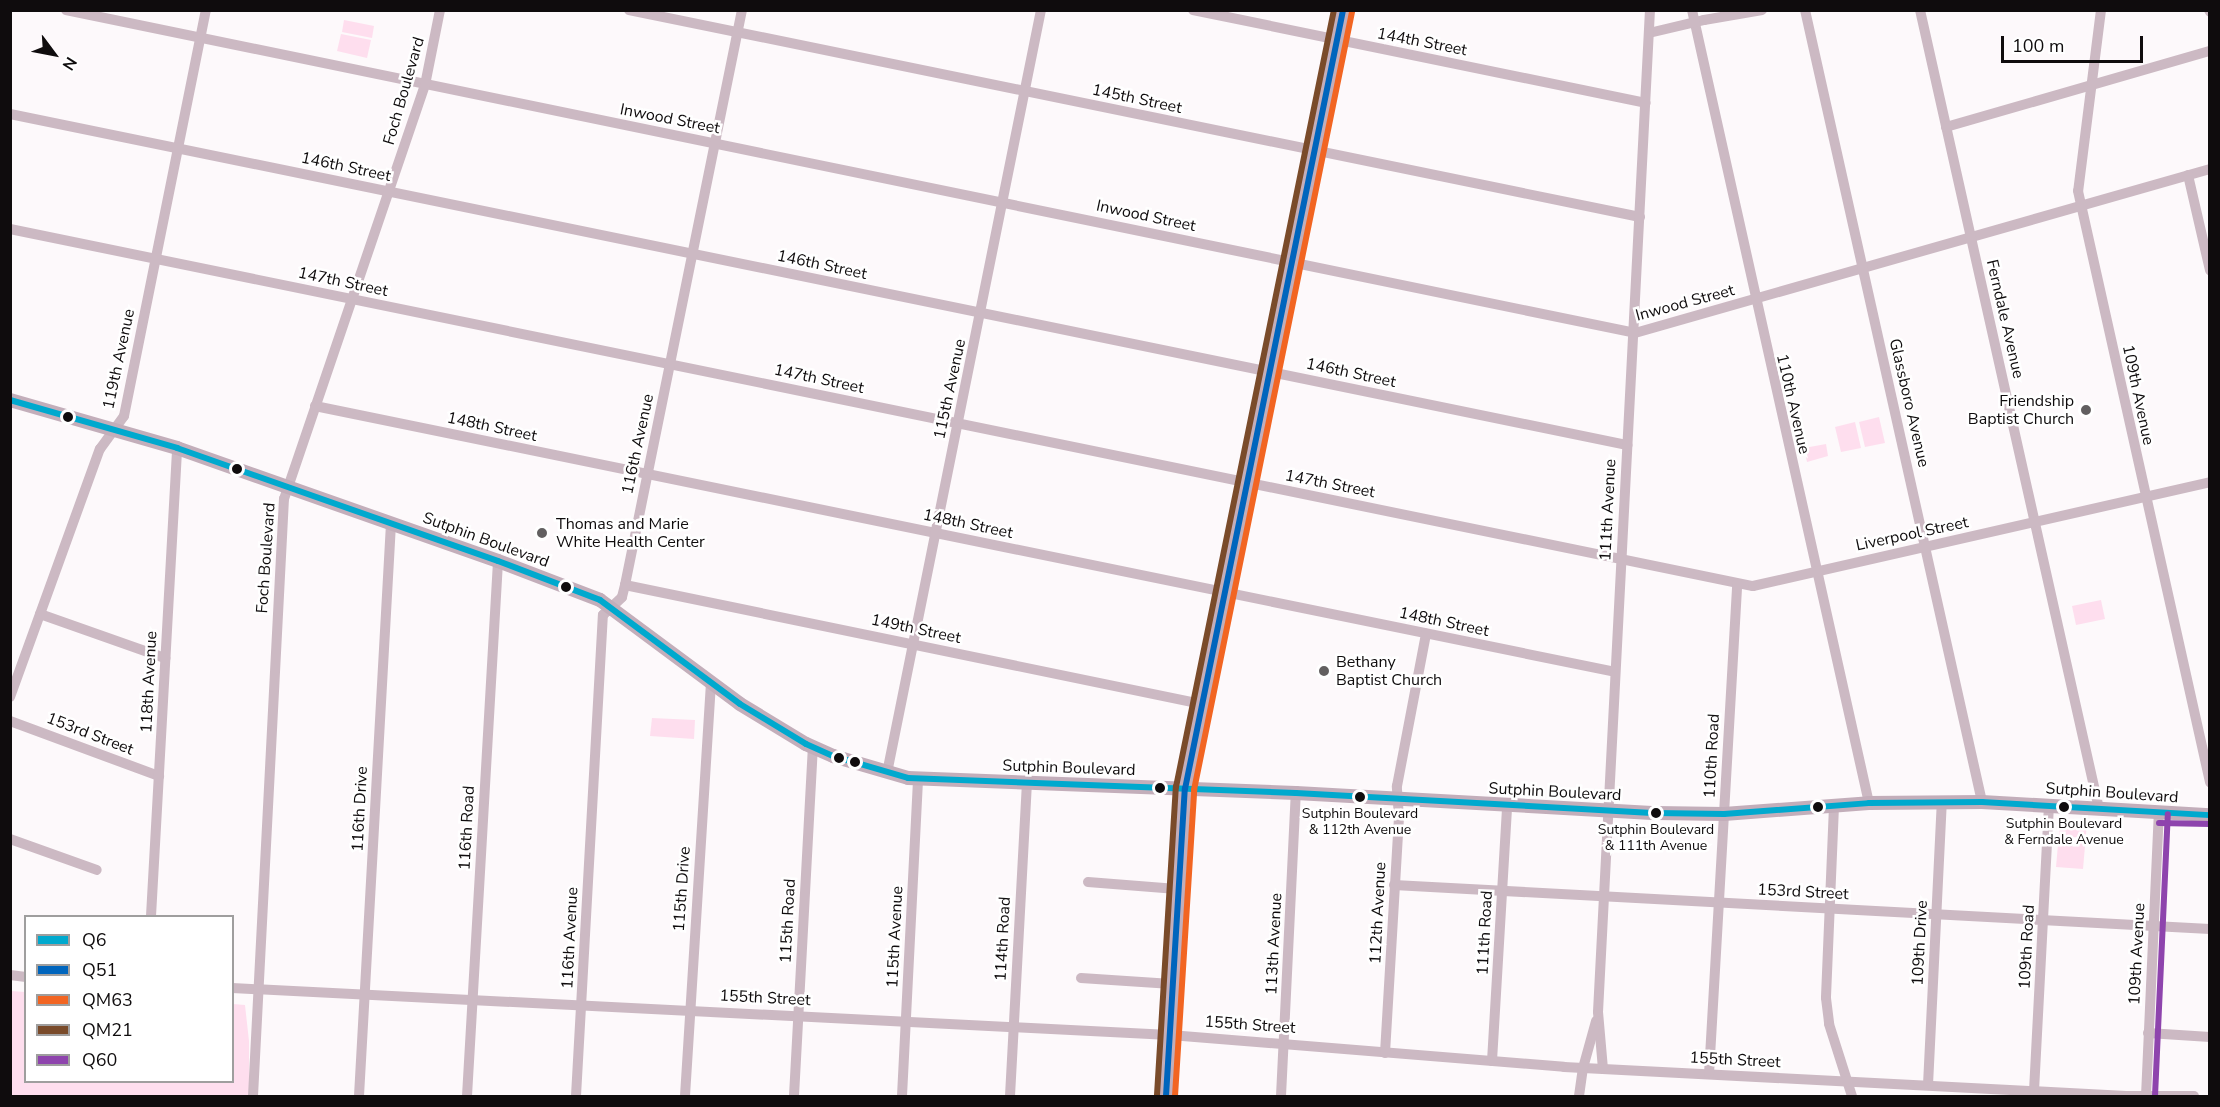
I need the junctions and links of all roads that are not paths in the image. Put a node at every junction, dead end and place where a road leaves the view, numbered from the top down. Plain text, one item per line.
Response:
1 (66, 10) edge
2 (206, 10) edge
3 (440, 10) edge
4 (628, 10) edge
5 (742, 10) edge
6 (1041, 10) edge
7 (1193, 10) edge
8 (1343, 10) edge
9 (1650, 10) edge
10 (1686, 10) edge
11 (1692, 10) edge
12 (1762, 10) edge
13 (1805, 10) edge
14 (1920, 10) edge
15 (2101, 10) edge
16 (1694, 22) junction
17 (737, 33) junction
18 (1649, 33) junction
19 (201, 38) junction
20 (1337, 40) junction
21 (2210, 51) edge
22 (424, 85) junction
23 (2091, 85) junction
24 (1025, 92) junction
25 (1646, 103) junction
26 (10, 114) edge
27 (1946, 127) junction
28 (715, 143) junction
29 (178, 148) junction
30 (1314, 151) junction
31 (2210, 169) edge
32 (2188, 175) junction
33 (389, 192) junction
34 (1003, 202) junction
35 (2081, 206) junction
36 (1640, 217) junction
37 (10, 229) edge
38 (1971, 237) junction
39 (692, 254) junction
40 (155, 259) junction
41 (1292, 261) junction
42 (1863, 268) junction
43 (2210, 270) edge
44 (352, 299) junction
45 (1755, 300) junction
46 (981, 313) junction
47 (1635, 333) junction
48 (669, 364) junction
49 (1269, 372) junction
50 (10, 400) edge
51 (315, 406) junction
52 (958, 423) junction
53 (115, 430) junction
54 (1627, 445) junction
55 (177, 448) junction
56 (647, 475) junction
57 (1247, 482) junction
58 (2210, 482) edge
59 (289, 486) junction
60 (2145, 496) junction
61 (2035, 522) junction
62 (391, 523) junction
63 (936, 533) junction
64 (1927, 547) junction
65 (1621, 558) junction
66 (498, 561) junction
67 (1816, 570) junction
68 (1737, 584) junction
69 (625, 585) junction
70 (1224, 592) junction
71 (612, 607) junction
72 (40, 614) junction
73 (1426, 634) junction
74 (913, 644) junction
75 (165, 658) junction
76 (1615, 672) junction
77 (711, 683) junction
78 (10, 697) edge
79 (1201, 704) junction
80 (10, 720) edge
81 (813, 748) junction
82 (887, 773) junction
83 (159, 776) junction
84 (918, 780) junction
85 (2210, 782) edge
86 (1027, 783) junction
87 (1185, 789) junction
88 (1296, 793) junction
89 (1396, 798) junction
90 (1942, 802) junction
91 (1982, 802) junction
92 (1869, 803) junction
93 (1508, 806) junction
94 (2049, 806) junction
95 (1834, 807) junction
96 (2099, 809) junction
97 (1608, 812) junction
98 (1724, 814) junction
99 (2159, 814) junction
100 (2210, 814) edge
101 (10, 839) edge
102 (97, 870) dead end
103 (1088, 882) dead end
104 (1394, 885) junction
105 (1177, 889) junction
106 (1502, 892) junction
107 (1604, 897) junction
108 (1718, 903) junction
109 (1830, 909) junction
110 (1936, 914) junction
111 (152, 915) edge
112 (2043, 920) junction
113 (2153, 926) junction
114 (2210, 929) edge
115 (1081, 978) dead end
116 (1172, 984) junction
117 (234, 988) edge
118 (257, 989) junction
119 (364, 993) junction
120 (473, 998) junction
121 (581, 1004) junction
122 (690, 1010) junction
123 (1598, 1012) junction
124 (798, 1015) junction
125 (906, 1021) junction
126 (1014, 1026) junction
127 (2148, 1033) junction
128 (1170, 1035) junction
129 (2210, 1037) edge
130 (1284, 1042) junction
131 (1385, 1053) junction
132 (1492, 1061) junction
133 (1583, 1068) junction
134 (1603, 1069) junction
135 (1709, 1074) junction
136 (1847, 1082) junction
137 (1928, 1085) junction
138 (2034, 1091) junction
139 (253, 1096) edge
140 (359, 1096) edge
141 (468, 1096) edge
142 (576, 1096) edge
143 (685, 1096) edge
144 (794, 1096) edge
145 (902, 1096) edge
146 (1010, 1096) edge
147 (1166, 1096) edge
148 (1281, 1096) edge
149 (1579, 1096) edge
150 (1852, 1096) edge
151 (2146, 1096) edge
152 (2194, 1096) edge

1 - 19 street, Inwood Street
2 - 19 street, 119th Avenue
3 - 22 street, Foch Boulevard
4 - 17 street, 145th Street
5 - 17 street, 116th Avenue
6 - 24 street, 115th Avenue
7 - 20 street, 144th Street
8 - 20 main road
9 - 18 street, 111th Avenue
10 - 16 street
11 - 16 street, 110th Avenue
12 - 16 street
13 - 42 street, Glassboro Avenue
14 - 27 street, Ferndale Avenue
15 - 23 street, 109th Avenue
16 - 18 street
16 - 45 street, 110th Avenue
17 - 24 street, 145th Street
17 - 28 street, 116th Avenue
18 - 25 street, 111th Avenue
19 - 22 street, Inwood Street
19 - 29 street, 119th Avenue
20 - 25 street, 144th Street
20 - 30 main road
21 - 23 street
22 - 28 street, Inwood Street
22 - 33 street, Foch Boulevard
23 - 27 street
23 - 35 street, 109th Avenue
24 - 30 street, 145th Street
24 - 34 street, 115th Avenue
25 - 36 street, 111th Avenue
26 - 29 street, 146th Street
27 - 38 street, Ferndale Avenue
28 - 34 street, Inwood Street
28 - 39 street, 116th Avenue
29 - 33 street, 146th Street
29 - 40 street, 119th Avenue
30 - 36 street, 145th Street
30 - 41 main road
31 - 32 street, Inwood Street
32 - 35 street, Inwood Street
32 - 43 street
33 - 39 street, 146th Street
33 - 44 street, Foch Boulevard
34 - 41 street, Inwood Street
34 - 46 street, 115th Avenue
35 - 38 street, Inwood Street
35 - 60 street, 109th Avenue
36 - 47 street, 111th Avenue
37 - 40 street, 147th Street
38 - 42 street, Inwood Street
38 - 61 street, Ferndale Avenue
39 - 46 street, 146th Street
39 - 48 street, 116th Avenue
40 - 44 street, 147th Street
40 - 53 street, 119th Avenue
41 - 47 street, Inwood Street
41 - 49 main road
42 - 45 street, Inwood Street
42 - 64 street, Glassboro Avenue
44 - 48 street, 147th Street
44 - 51 street, Foch Boulevard
45 - 47 street, Inwood Street
45 - 67 street, 110th Avenue
46 - 49 street, 146th Street
46 - 52 street, 115th Avenue
47 - 54 street, 111th Avenue
48 - 52 street, 147th Street
48 - 56 street, 116th Avenue
49 - 54 street, 146th Street
49 - 57 main road
50 - 53 main road, Sutphin Boulevard
51 - 56 street, 148th Street
51 - 59 street, Foch Boulevard
52 - 57 street, 147th Street
52 - 63 street, 115th Avenue
53 - 55 main road, Sutphin Boulevard
53 - 72 street, 119th Avenue
54 - 65 street, 111th Avenue
55 - 59 main road, Sutphin Boulevard
55 - 75 street, 118th Avenue
56 - 63 street, 148th Street
56 - 69 street, 116th Avenue
57 - 65 street, 147th Street
57 - 70 main road
58 - 60 street, Liverpool Street
59 - 62 main road, Sutphin Boulevard
59 - 118 street, Foch Boulevard
60 - 61 street, Liverpool Street
60 - 85 street, 109th Avenue
61 - 64 street, Liverpool Street
61 - 96 street, Ferndale Avenue
62 - 66 main road, Sutphin Boulevard
62 - 119 street, 116th Drive
63 - 70 street, 148th Street
63 - 74 street, 115th Avenue
64 - 67 street, Liverpool Street
64 - 91 street, Glassboro Avenue
65 - 68 street, Liverpool Street
65 - 76 street, 111th Avenue
66 - 71 main road, Sutphin Boulevard
66 - 120 street, 116th Road
67 - 68 street, Liverpool Street
67 - 92 street, 110th Avenue
68 - 98 street, 110th Road
69 - 71 street, 116th Avenue
69 - 74 street, 149th Street
70 - 73 street, 148th Street
70 - 79 main road
71 - 77 main road, Sutphin Boulevard
71 - 121 street, 116th Avenue
72 - 75 street
72 - 78 street, 119th Avenue
73 - 76 street, 148th Street
73 - 89 street, 112th Avenue
74 - 79 street, 149th Street
74 - 82 street, 115th Avenue
75 - 83 street, 118th Avenue
76 - 97 street, 111th Avenue
77 - 81 main road, Sutphin Boulevard
77 - 122 street, 115th Drive
79 - 87 main road
80 - 83 street, 153rd Street
81 - 82 main road, Sutphin Boulevard
81 - 124 street, 115th Road
82 - 84 main road, Sutphin Boulevard
83 - 111 street, 118th Avenue
84 - 86 main road, Sutphin Boulevard
84 - 125 street, 115th Avenue
86 - 87 main road, Sutphin Boulevard
86 - 126 street, 114th Road
87 - 88 main road, Sutphin Boulevard
87 - 105 main road
88 - 89 main road, Sutphin Boulevard
88 - 130 street, 113th Avenue
89 - 93 main road, Sutphin Boulevard
89 - 104 street, 112th Avenue
90 - 91 main road, Sutphin Boulevard
90 - 92 main road, Sutphin Boulevard
90 - 110 street, 109th Drive
91 - 94 main road, Sutphin Boulevard
92 - 95 main road, Sutphin Boulevard
93 - 97 main road, Sutphin Boulevard
93 - 106 street, 111th Road
94 - 96 main road, Sutphin Boulevard
94 - 112 street, 109th Road
95 - 98 main road, Sutphin Boulevard
95 - 109 street
96 - 99 main road, Sutphin Boulevard
97 - 98 main road, Sutphin Boulevard
97 - 107 street, 111th Avenue
98 - 108 street, 110th Road
99 - 100 main road, Sutphin Boulevard
99 - 113 street, 109th Avenue
101 - 102 street
103 - 105 street
104 - 106 street, 153rd Street
104 - 131 street, 112th Avenue
105 - 116 main road
106 - 107 street, 153rd Street
106 - 132 street, 111th Road
107 - 108 street, 153rd Street
107 - 123 street, 111th Avenue
108 - 109 street, 153rd Street
108 - 135 street, 110th Road
109 - 110 street, 153rd Street
109 - 136 street
110 - 112 street, 153rd Street
110 - 137 street, 109th Drive
112 - 113 street, 153rd Street
112 - 138 street, 109th Road
113 - 114 street, 153rd Street
113 - 127 street, 109th Avenue
115 - 116 street
116 - 128 main road
117 - 118 street, 155th Street
118 - 119 street, 155th Street
118 - 139 street, Foch Boulevard
119 - 120 street, 155th Street
119 - 140 street, 116th Drive
120 - 121 street, 155th Street
120 - 141 street, 116th Road
121 - 122 street, 155th Street
121 - 142 street, 116th Avenue
122 - 124 street, 155th Street
122 - 143 street, 115th Drive
123 - 133 street, 111th Avenue
123 - 134 street, 111th Avenue
124 - 125 street, 155th Street
124 - 144 street, 115th Road
125 - 126 street, 155th Street
125 - 145 street, 115th Avenue
126 - 128 street, 155th Street
126 - 146 street, 114th Road
127 - 129 street
127 - 151 street, 109th Avenue
128 - 130 street, 155th Street
128 - 147 main road
130 - 131 street, 155th Street
130 - 148 street, 113th Avenue
131 - 132 street, 155th Street
132 - 133 street, 155th Street
133 - 134 street, 155th Street
133 - 149 street, 111th Avenue
134 - 135 street, 155th Street
135 - 136 street, 155th Street
136 - 137 street, 155th Street
136 - 150 street
137 - 138 street, 155th Street
138 - 151 street, 155th Street
151 - 152 street, 155th Street

